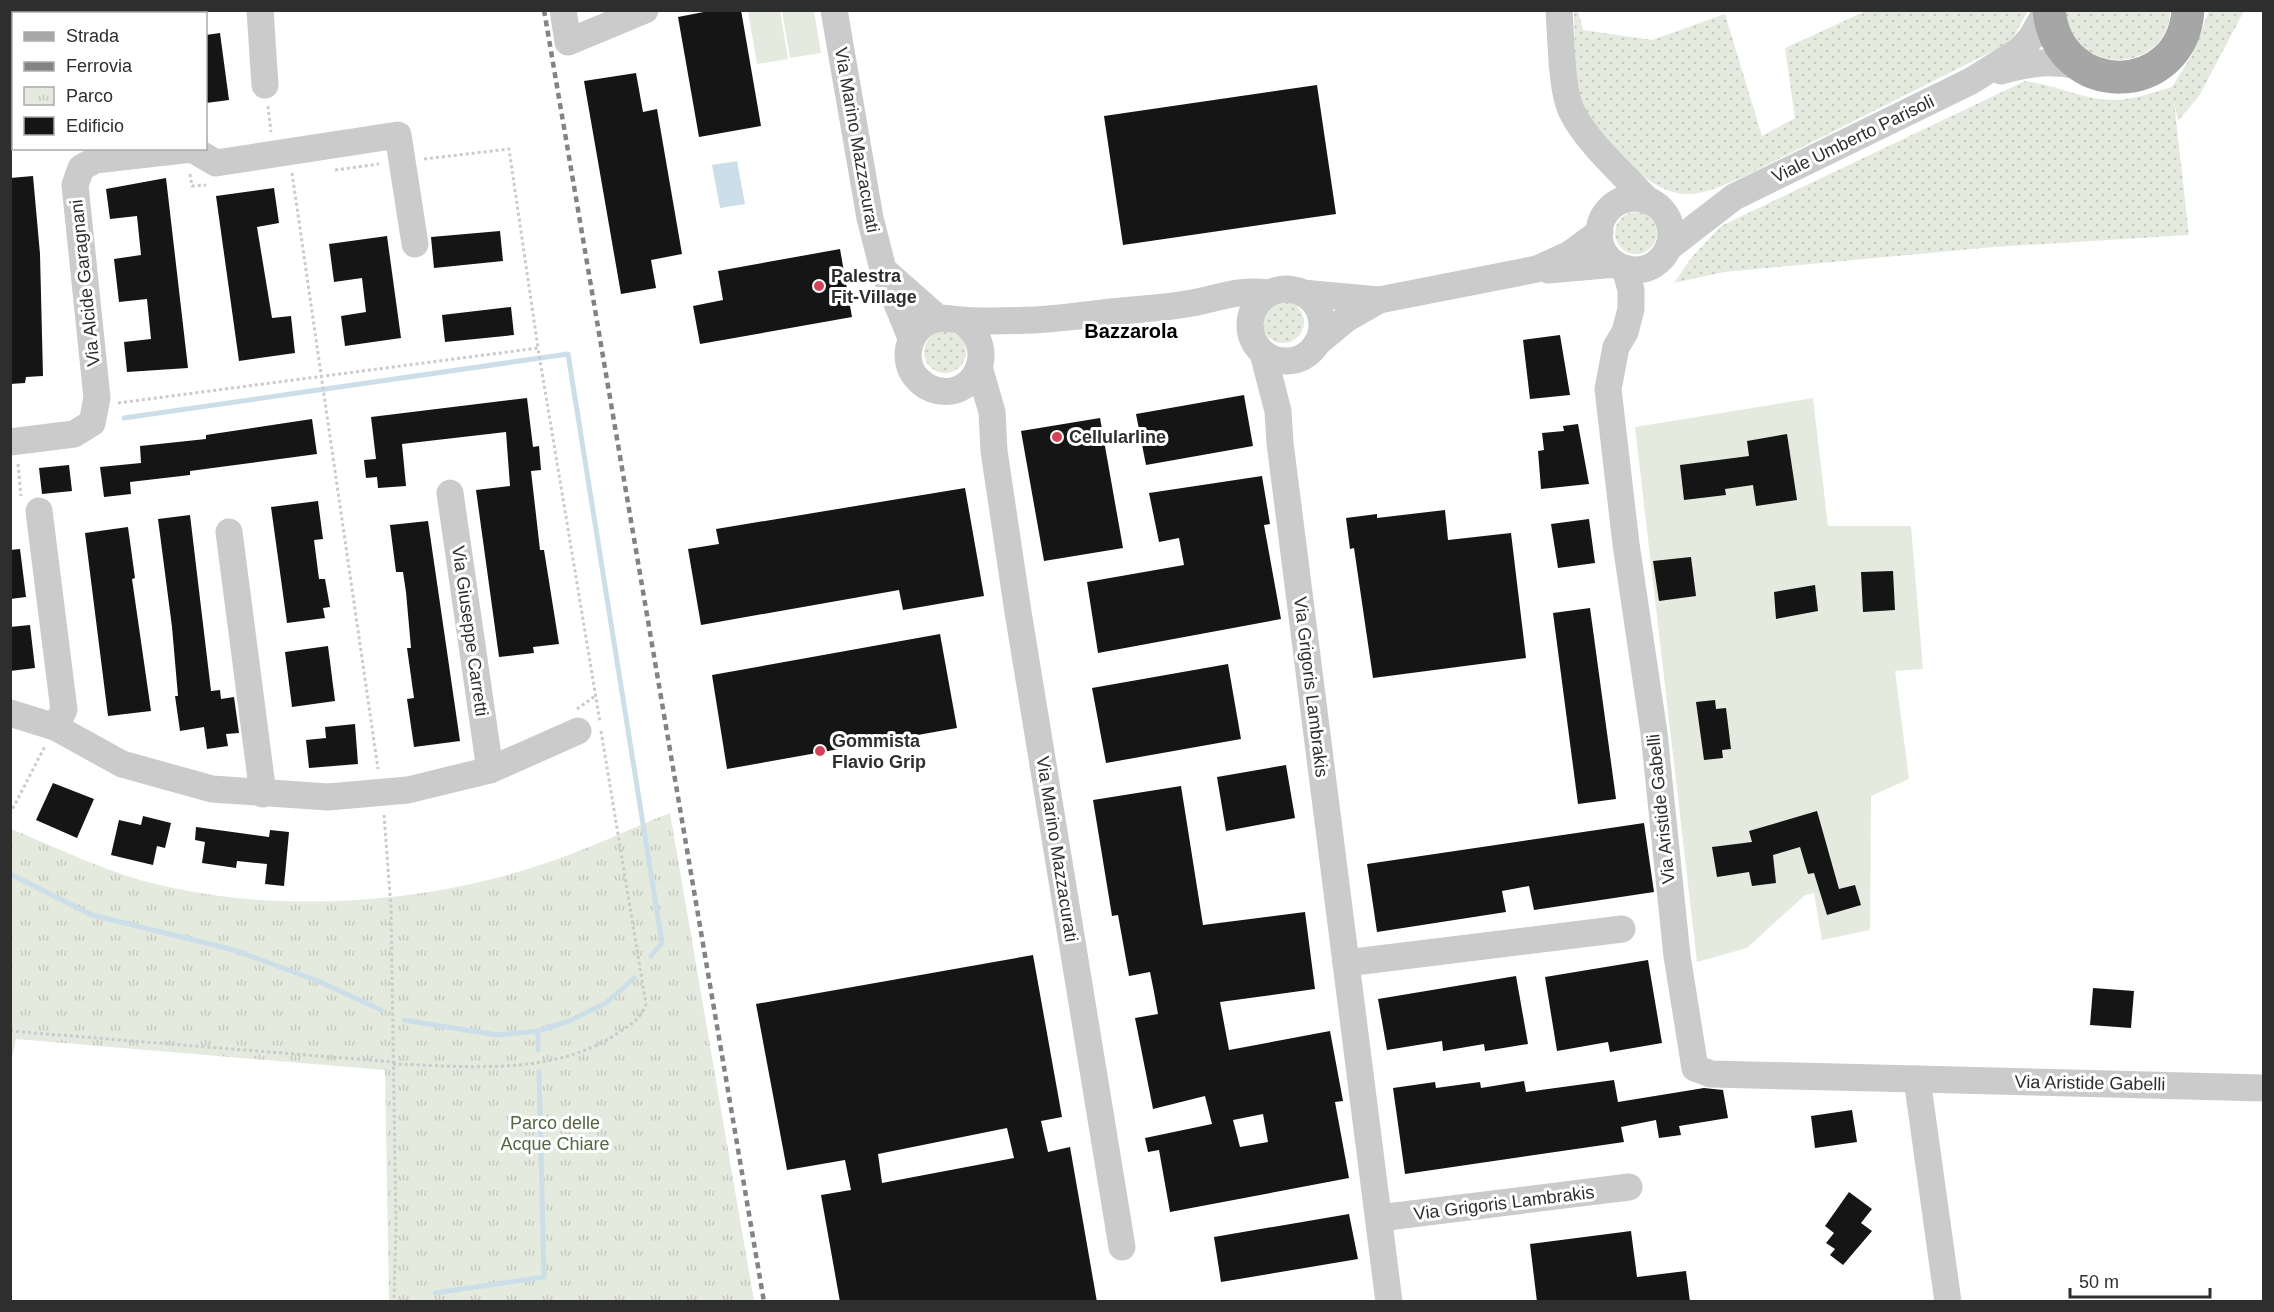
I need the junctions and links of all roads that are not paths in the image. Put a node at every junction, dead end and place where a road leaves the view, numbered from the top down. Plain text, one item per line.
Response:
1 (260, 10) edge
2 (563, 10) edge
3 (645, 10) edge
4 (834, 10) edge
5 (1559, 10) edge
6 (2048, 10) edge
7 (2189, 11) edge
8 (2079, 66) junction
9 (1971, 81) junction
10 (265, 85) road end
11 (1598, 147) junction
12 (183, 150) edge
13 (194, 150) edge
14 (1734, 197) junction
15 (1653, 203) junction
16 (1604, 221) junction
17 (415, 244) dead end
18 (1664, 254) junction
19 (1620, 266) junction
20 (883, 269) junction
21 (1537, 269) junction
22 (1268, 293) junction
23 (1302, 293) junction
24 (1379, 300) junction
25 (1192, 303) junction
26 (949, 319) junction
27 (1034, 320) junction
28 (1250, 323) junction
29 (1625, 332) junction
30 (912, 338) junction
31 (1317, 342) junction
32 (1263, 353) junction
33 (1296, 360) junction
34 (981, 363) junction
35 (953, 390) junction
36 (1278, 411) junction
37 (994, 451) junction
38 (19, 455) edge
39 (450, 493) dead end
40 (39, 511) dead end
41 (230, 532) dead end
42 (10, 713) edge
43 (574, 722) road end
44 (55, 727) junction
45 (490, 770) junction
46 (263, 794) junction
47 (1622, 928) dead end
48 (1346, 963) junction
49 (1917, 1079) junction
50 (2264, 1088) edge
51 (1629, 1187) dead end
52 (1379, 1218) junction
53 (1122, 1247) dead end
54 (1389, 1302) edge
55 (1948, 1302) edge

1 - 10 street
2 - 3 street
4 - 20 street, Via Marino Mazzacurati
5 - 11 street
6 - 8 main road, Viale Umberto Parisoli
6 - 9 street, Viale Umberto Parisoli
7 - 8 main road, Viale Umberto Parisoli
8 - 9 street, Viale Umberto Parisoli
9 - 14 street, Viale Umberto Parisoli
11 - 15 street
11 - 16 street
12 - 38 street, Via Alcide Garagnani
13 - 17 street, Via Alcide Garagnani
14 - 15 street, Viale Umberto Parisoli
14 - 18 street, Viale Umberto Parisoli
15 - 16 street, Viale Umberto Parisoli
15 - 18 street
16 - 19 street
16 - 21 street, Viale Umberto Parisoli
18 - 19 street, Viale Umberto Parisoli
18 - 29 street, Via Aristide Gabelli
19 - 21 street, Viale Umberto Parisoli
19 - 29 street, Via Aristide Gabelli
20 - 26 street, Via Marino Mazzacurati
20 - 30 street, Via Marino Mazzacurati
21 - 24 street, Viale Umberto Parisoli
22 - 23 street, Viale Umberto Parisoli
22 - 25 street, Viale Umberto Parisoli
22 - 28 street
23 - 24 street, Viale Umberto Parisoli
23 - 31 street
24 - 31 street, Viale Umberto Parisoli
25 - 27 street, Viale Umberto Parisoli
25 - 28 street, Viale Umberto Parisoli
26 - 27 street, Viale Umberto Parisoli
26 - 30 street
26 - 34 street, Via Marino Mazzacurati
27 - 34 street, Viale Umberto Parisoli
28 - 32 street
29 - 49 street, Via Aristide Gabelli
30 - 35 street, Via Marino Mazzacurati
31 - 33 street, Viale Umberto Parisoli
32 - 33 street
32 - 36 street, Via Grigoris Lambrakis
33 - 36 street, Via Grigoris Lambrakis
34 - 35 street
34 - 37 street, Via Marino Mazzacurati
35 - 37 street, Via Marino Mazzacurati
36 - 48 street, Via Grigoris Lambrakis
37 - 53 street, Via Marino Mazzacurati
39 - 45 street, Via Giuseppe Carretti
40 - 44 street
41 - 46 street
42 - 44 street
43 - 45 street
44 - 46 street
45 - 46 street
47 - 48 street
48 - 52 street, Via Grigoris Lambrakis
49 - 50 street, Via Aristide Gabelli
49 - 55 street
51 - 52 street, Via Grigoris Lambrakis
52 - 54 street, Via Grigoris Lambrakis

